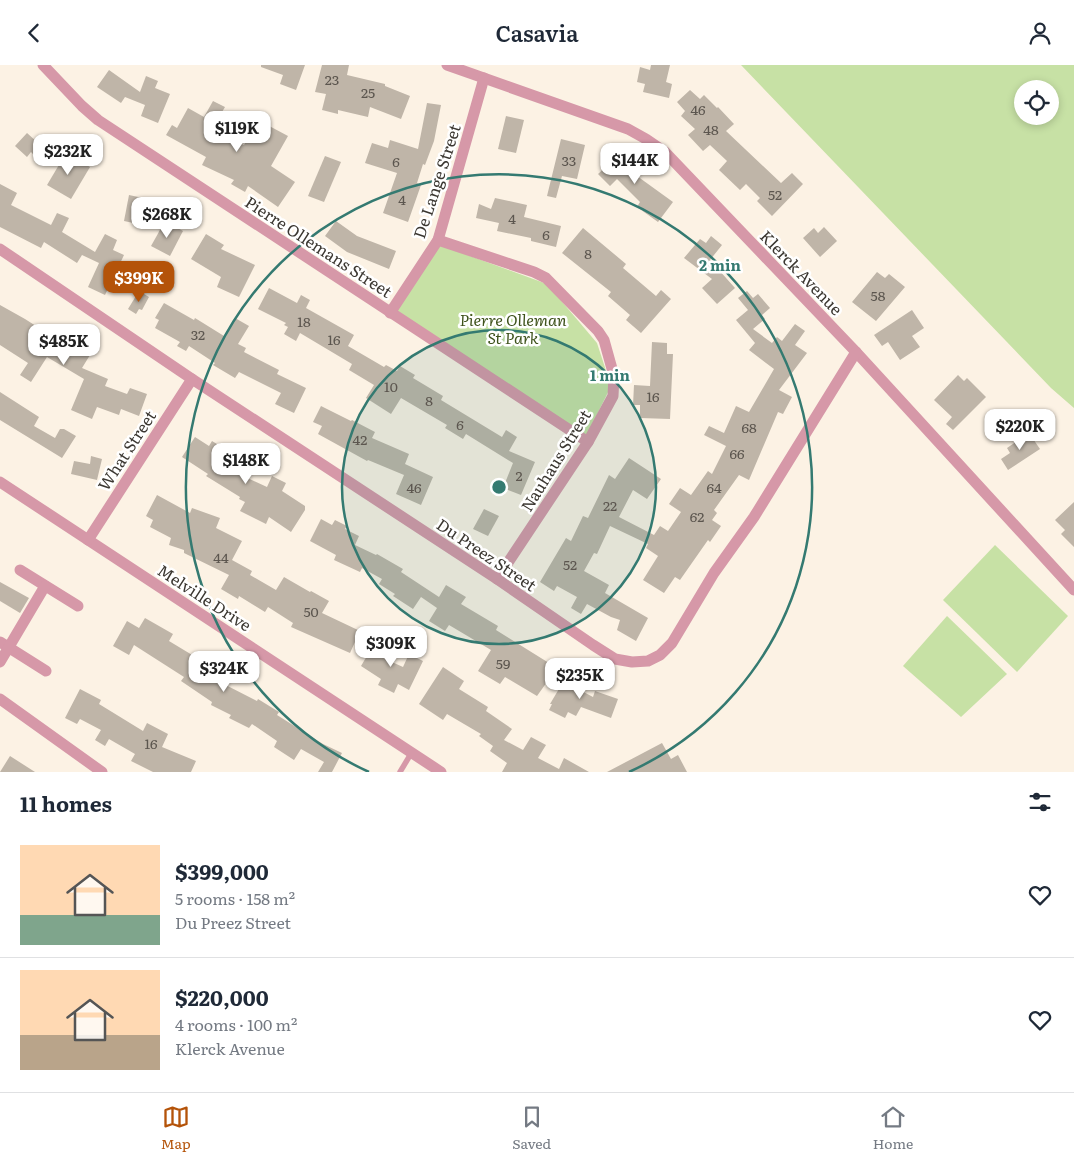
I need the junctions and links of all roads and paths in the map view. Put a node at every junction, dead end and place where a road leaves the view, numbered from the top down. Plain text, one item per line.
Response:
1 (43, 65) edge
2 (447, 65) edge
3 (484, 79) junction
4 (438, 240) junction
5 (0, 249) edge
6 (390, 313) junction
7 (856, 352) junction
8 (192, 379) junction
9 (588, 442) junction
10 (0, 482) edge
11 (88, 540) junction
12 (20, 570) dead end
13 (498, 579) junction
14 (44, 586) junction
15 (1074, 590) edge
16 (78, 606) dead end
17 (4, 645) edge
18 (0, 662) edge
19 (46, 671) dead end
20 (0, 699) edge
21 (412, 753) junction
22 (102, 772) edge
23 (400, 772) edge
24 (442, 772) edge

1 - 6 street, Pierre Ollemans Street
2 - 3 street, Klerck Avenue
3 - 4 street, De Lange Street
3 - 7 street, Klerck Avenue
4 - 6 street, De Lange Street
4 - 9 street, Nauhaus Street
5 - 8 street, Du Preez Street
6 - 9 street, Pierre Ollemans Street
7 - 13 street, Du Preez Street
7 - 15 street, Klerck Avenue
8 - 11 street, What Street
8 - 13 street, Du Preez Street
9 - 13 street, Nauhaus Street
10 - 11 street, Melville Drive
11 - 21 street, Melville Drive
12 - 14 street
14 - 16 street
14 - 17 street
17 - 18 street
17 - 19 street
20 - 22 street
21 - 23 lane
21 - 24 street, Melville Drive

